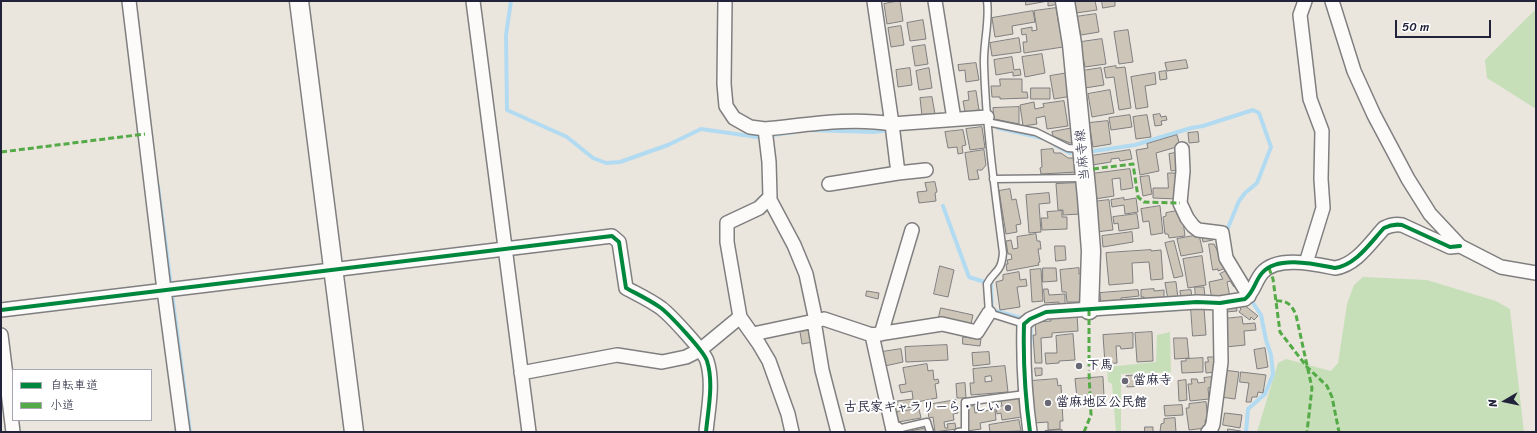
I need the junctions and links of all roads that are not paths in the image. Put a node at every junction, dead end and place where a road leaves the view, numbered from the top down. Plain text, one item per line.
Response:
1 (129, 1) edge
2 (299, 1) edge
3 (473, 1) edge
4 (725, 1) edge
5 (874, 1) edge
6 (936, 1) edge
7 (987, 1) edge
8 (1065, 1) edge
9 (1305, 1) edge
10 (1332, 1) edge
11 (954, 119) junction
12 (987, 120) junction
13 (893, 128) junction
14 (766, 134) junction
15 (1082, 149) junction
16 (1182, 149) dead end
17 (926, 170) dead end
18 (898, 174) junction
19 (1085, 178) junction
20 (993, 179) junction
21 (829, 184) dead end
22 (769, 198) junction
23 (912, 230) dead end
24 (1460, 246) junction
25 (505, 248) junction
26 (1306, 263) junction
27 (332, 269) junction
28 (1536, 273) edge
29 (164, 290) junction
30 (1249, 296) junction
31 (1220, 303) junction
32 (1, 310) edge
33 (1089, 310) junction
34 (989, 314) junction
35 (740, 317) junction
36 (815, 321) junction
37 (1026, 322) junction
38 (753, 334) junction
39 (1, 335) edge
40 (876, 335) junction
41 (700, 350) junction
42 (522, 373) junction
43 (1025, 394) junction
44 (892, 431) edge
45 (13, 432) edge
46 (183, 432) edge
47 (354, 432) edge
48 (529, 432) edge
49 (706, 432) edge
50 (792, 432) edge
51 (838, 432) edge
52 (930, 432) edge
53 (958, 432) edge
54 (1030, 432) edge
55 (1208, 432) edge

1 - 29 street
2 - 27 street
3 - 25 street
4 - 14 street
5 - 13 street
6 - 11 street
7 - 12 lane
8 - 15 street, 当麻寺線
9 - 26 street
10 - 24 street
11 - 12 street
11 - 13 street
12 - 15 lane
12 - 20 lane
13 - 14 street
13 - 18 street
14 - 22 street
15 - 19 street, 当麻寺線
16 - 30 street
17 - 18 street
18 - 21 street
19 - 20 lane
19 - 33 street, 当麻寺線
20 - 34 lane
22 - 35 street
22 - 36 street
23 - 40 street
24 - 26 street
24 - 28 street
25 - 27 street
25 - 41 street
25 - 42 street
26 - 30 street
27 - 29 street
27 - 47 street
29 - 32 street
29 - 46 street
30 - 31 street
31 - 33 street
31 - 55 street
33 - 37 street
34 - 37 lane
34 - 40 street
35 - 38 street
35 - 41 street
36 - 38 street
36 - 40 street
36 - 51 street
37 - 43 street
38 - 50 street
39 - 45 street
40 - 44 street
41 - 42 street
41 - 49 street
42 - 48 street
43 - 53 lane
43 - 54 street
44 - 52 lane

